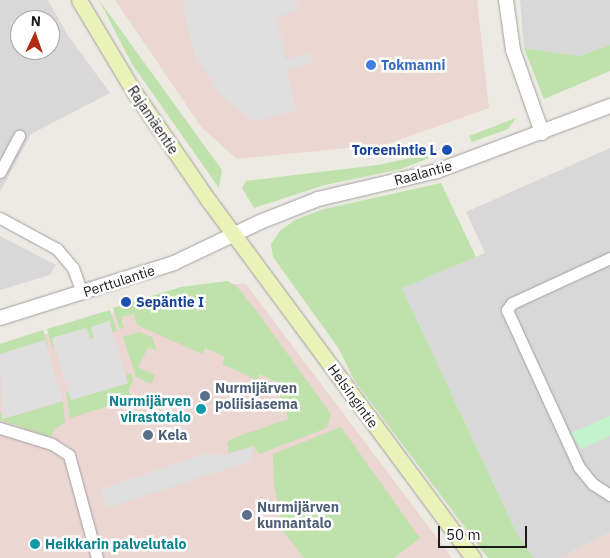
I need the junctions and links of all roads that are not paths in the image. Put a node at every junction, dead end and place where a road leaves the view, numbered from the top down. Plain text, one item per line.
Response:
1 (79, 0) edge
2 (506, 0) edge
3 (610, 106) edge
4 (542, 133) junction
5 (19, 136) dead end
6 (0, 172) edge
7 (0, 218) edge
8 (234, 234) junction
9 (610, 258) edge
10 (82, 293) junction
11 (0, 318) edge
12 (0, 428) edge
13 (610, 495) edge
14 (97, 558) edge
15 (473, 558) edge

1 - 8 main road, Rajamäentie
2 - 4 street
3 - 4 street, Raalantie
4 - 8 street, Raalantie
5 - 6 street
7 - 10 street
8 - 10 street, Perttulantie
8 - 15 main road, Helsingintie
9 - 13 street
10 - 11 street, Perttulantie
12 - 14 street

